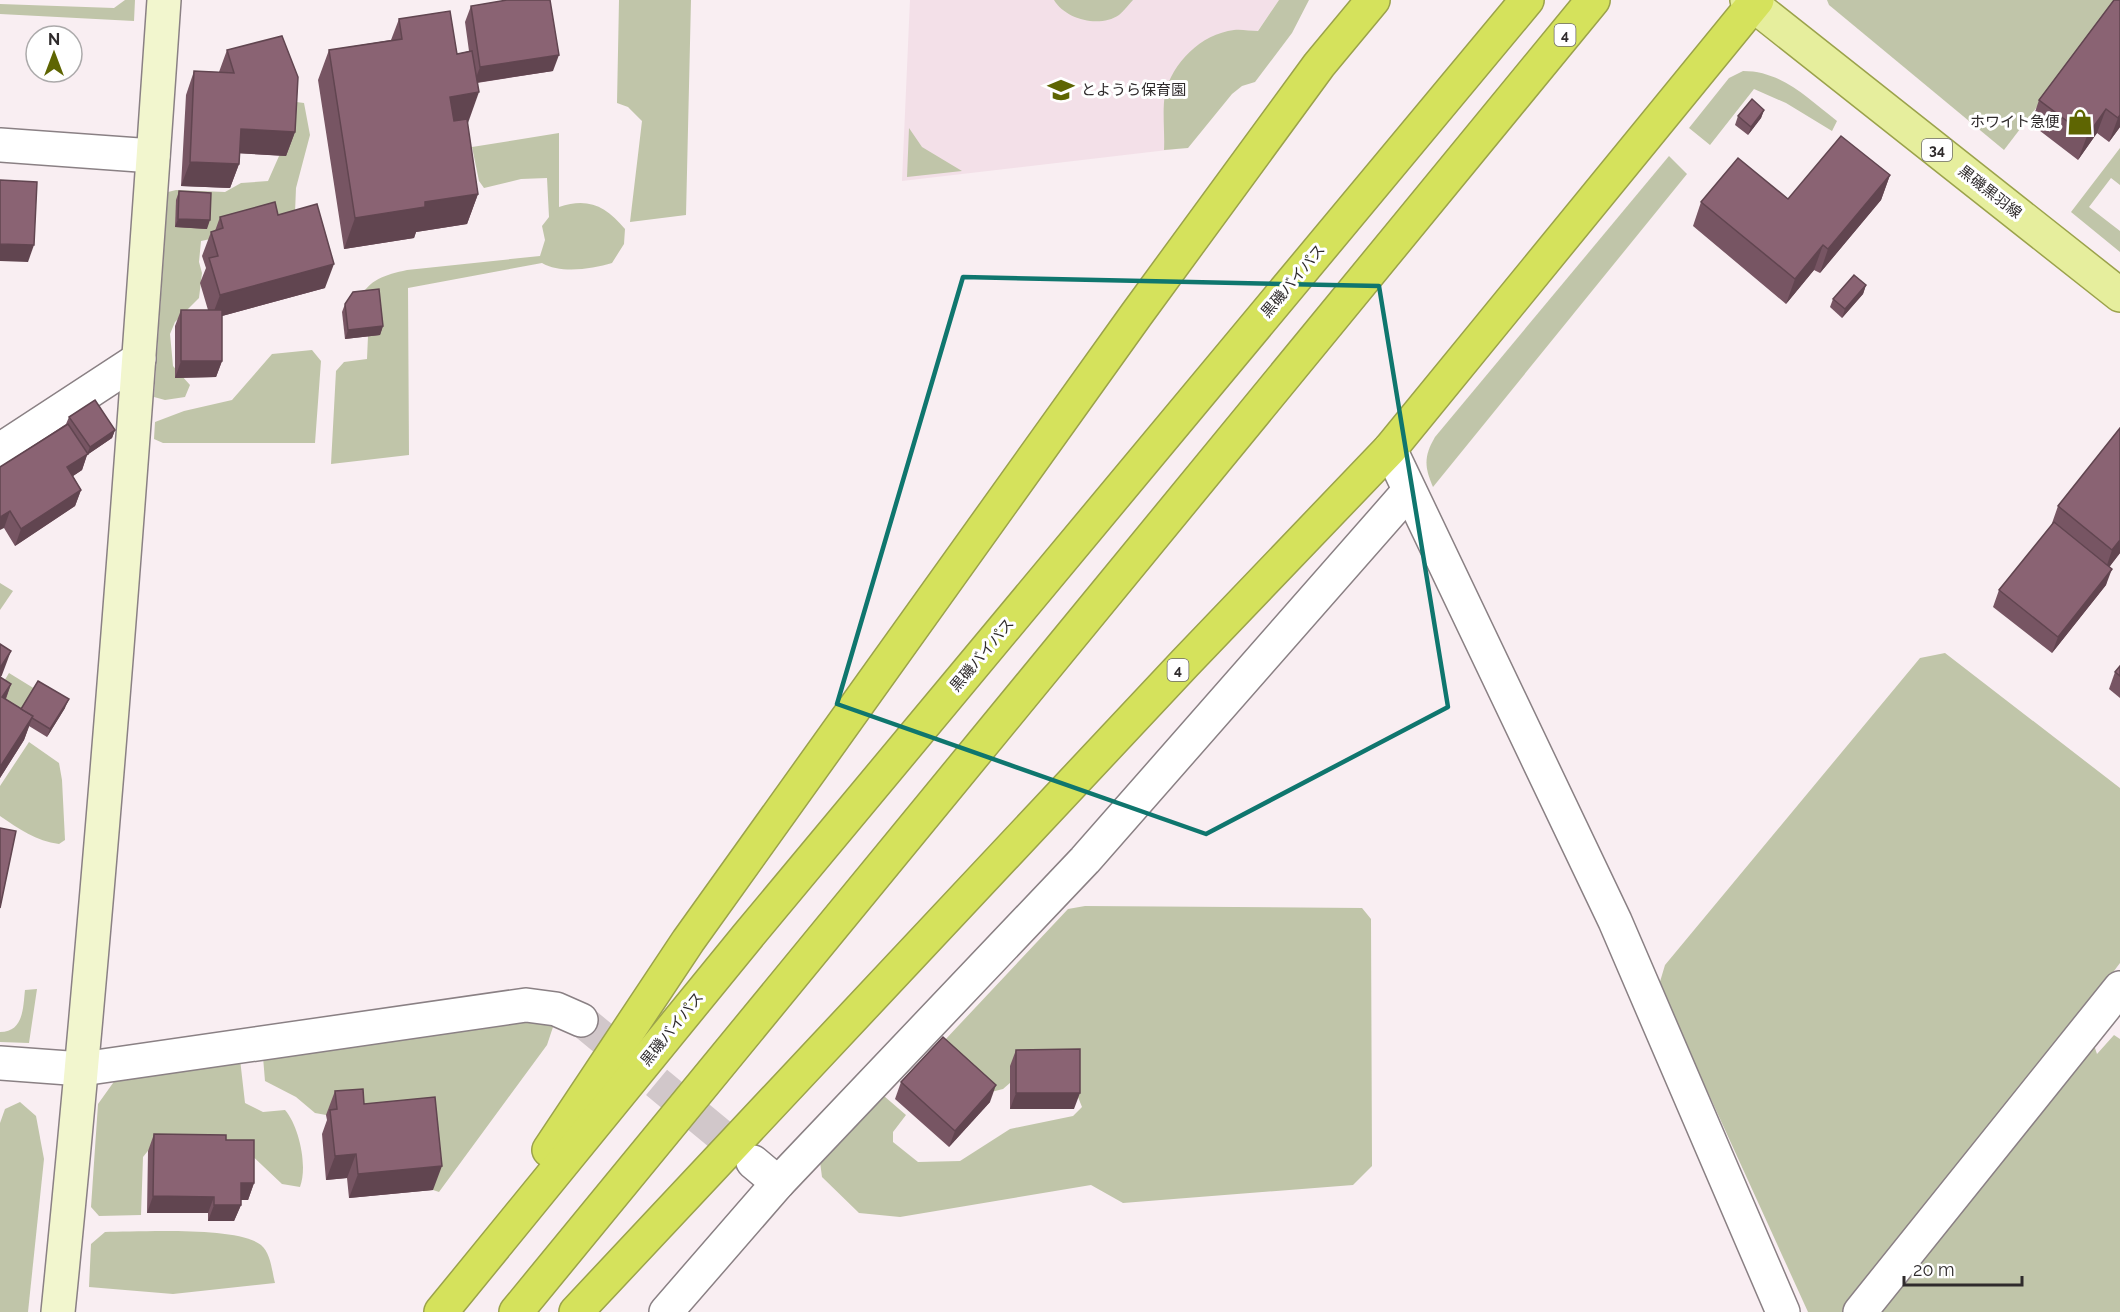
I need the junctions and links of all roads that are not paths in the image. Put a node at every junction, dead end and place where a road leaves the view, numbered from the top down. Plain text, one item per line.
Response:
1 (164, 0) edge
2 (1373, 0) edge
3 (1527, 0) edge
4 (1593, 0) edge
5 (1752, 2) edge
6 (0, 145) edge
7 (153, 156) junction
8 (2120, 295) edge
9 (140, 359) junction
10 (1390, 449) junction
11 (0, 450) edge
12 (1409, 491) junction
13 (2120, 988) edge
14 (581, 1020) tunnel mouth
15 (0, 1063) edge
16 (82, 1069) junction
17 (753, 1162) tunnel mouth
18 (778, 1183) junction
19 (58, 1312) edge
20 (441, 1312) edge
21 (516, 1312) edge
22 (576, 1312) edge
23 (666, 1312) edge
24 (1783, 1312) edge
25 (1860, 1312) edge

1 - 7 street
2 - 20 highway
3 - 20 highway, 黒磯バイパス
4 - 21 highway, 4
5 - 8 main road, 黒磯黒羽線 / 34
5 - 10 highway, 4
6 - 7 street
7 - 9 street
9 - 11 street
9 - 16 street
10 - 12 street
10 - 22 highway, 4
12 - 18 street
12 - 24 street
13 - 25 street
14 - 16 street
15 - 16 street
16 - 19 street
17 - 18 street
18 - 23 street

